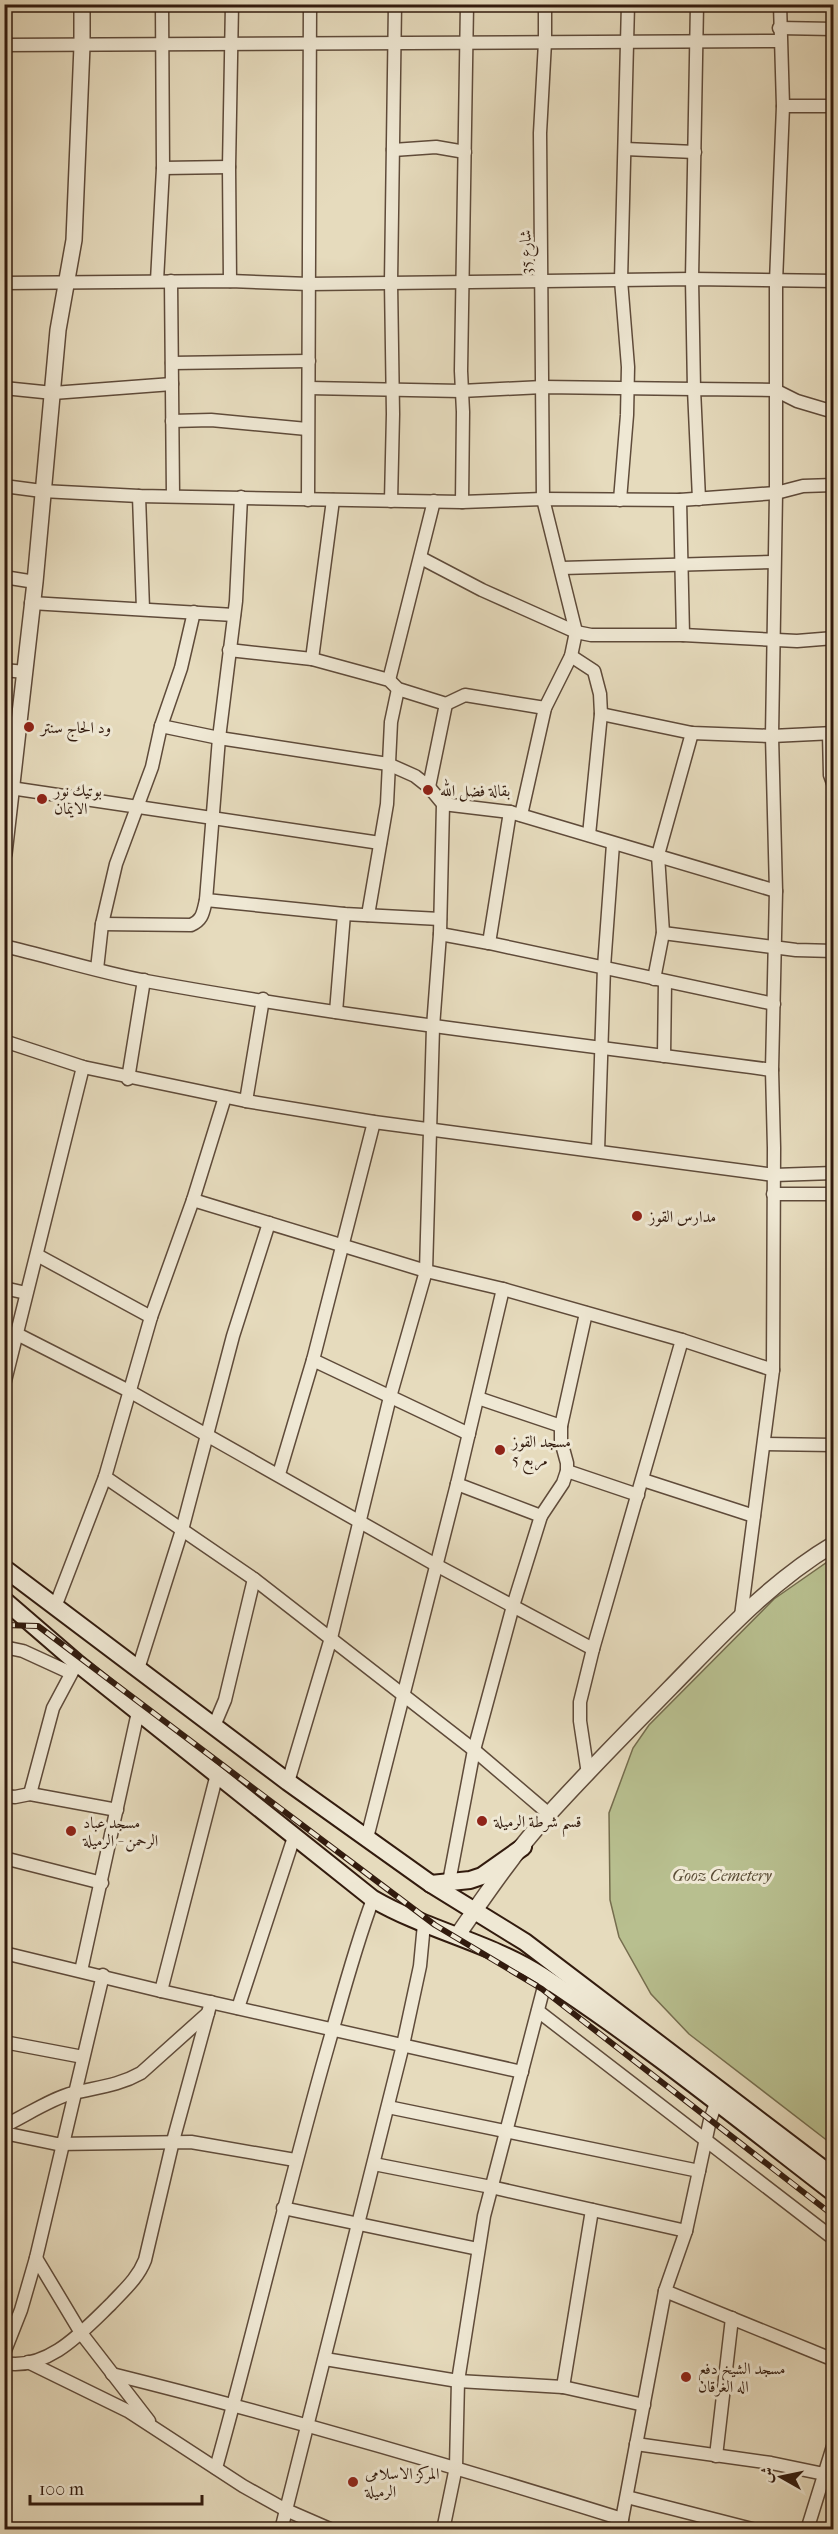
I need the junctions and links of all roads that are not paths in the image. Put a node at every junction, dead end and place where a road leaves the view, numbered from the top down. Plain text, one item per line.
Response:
1 (82, 4) edge
2 (162, 4) edge
3 (232, 4) edge
4 (310, 4) edge
5 (395, 4) edge
6 (467, 4) edge
7 (545, 4) edge
8 (628, 4) edge
9 (697, 4) edge
10 (780, 4) edge
11 (834, 29) edge
12 (779, 34) junction
13 (627, 41) junction
14 (698, 41) junction
15 (310, 42) junction
16 (395, 42) junction
17 (467, 42) junction
18 (545, 42) junction
19 (232, 44) junction
20 (4, 45) edge
21 (162, 45) junction
22 (82, 46) junction
23 (783, 106) junction
24 (834, 106) edge
25 (625, 149) junction
26 (393, 150) junction
27 (465, 152) junction
28 (695, 152) junction
29 (229, 167) junction
30 (164, 168) junction
31 (692, 279) junction
32 (463, 280) junction
33 (542, 280) junction
34 (621, 280) junction
35 (158, 281) junction
36 (171, 281) junction
37 (230, 281) junction
38 (834, 281) edge
39 (391, 282) junction
40 (776, 282) junction
41 (4, 283) edge
42 (67, 283) junction
43 (309, 284) junction
44 (309, 361) junction
45 (172, 363) junction
46 (172, 384) junction
47 (543, 387) junction
48 (4, 388) edge
49 (309, 388) junction
50 (627, 388) junction
51 (694, 389) junction
52 (392, 390) junction
53 (775, 390) junction
54 (461, 391) junction
55 (53, 393) junction
56 (834, 412) edge
57 (172, 421) junction
58 (307, 429) junction
59 (834, 485) edge
60 (4, 486) edge
61 (42, 491) junction
62 (776, 493) junction
63 (139, 496) junction
64 (173, 496) junction
65 (241, 497) junction
66 (543, 499) junction
67 (699, 499) junction
68 (309, 500) junction
69 (333, 500) junction
70 (620, 500) junction
71 (680, 500) junction
72 (391, 501) junction
73 (434, 501) junction
74 (462, 502) junction
75 (421, 558) junction
76 (774, 562) junction
77 (680, 566) junction
78 (562, 568) junction
79 (4, 577) edge
80 (35, 582) junction
81 (31, 603) junction
82 (143, 609) junction
83 (194, 612) junction
84 (234, 615) junction
85 (576, 632) junction
86 (683, 635) junction
87 (773, 638) junction
88 (834, 638) edge
89 (229, 650) junction
90 (571, 656) junction
91 (312, 659) junction
92 (4, 670) edge
93 (26, 672) junction
94 (394, 684) junction
95 (446, 704) junction
96 (545, 708) junction
97 (601, 714) junction
98 (161, 726) junction
99 (692, 733) junction
100 (831, 733) edge
101 (772, 736) junction
102 (219, 738) junction
103 (388, 764) junction
104 (834, 786) edge
105 (8, 787) edge
106 (429, 787) junction
107 (443, 804) junction
108 (136, 807) junction
109 (515, 813) junction
110 (213, 819) junction
111 (589, 835) junction
112 (380, 843) junction
113 (613, 843) junction
114 (4, 854) edge
115 (658, 855) junction
116 (776, 891) junction
117 (206, 900) junction
118 (344, 914) junction
119 (368, 915) junction
120 (440, 919) junction
121 (102, 924) junction
122 (663, 933) junction
123 (440, 934) junction
124 (489, 943) junction
125 (4, 946) edge
126 (775, 948) junction
127 (834, 951) edge
128 (604, 967) junction
129 (97, 969) junction
130 (144, 980) junction
131 (660, 980) junction
132 (263, 999) junction
133 (774, 1004) junction
134 (336, 1012) junction
135 (433, 1027) junction
136 (4, 1041) edge
137 (603, 1047) junction
138 (664, 1056) junction
139 (83, 1067) junction
140 (772, 1070) junction
141 (128, 1078) junction
142 (225, 1097) junction
143 (246, 1101) junction
144 (374, 1122) junction
145 (430, 1129) junction
146 (598, 1151) junction
147 (834, 1173) edge
148 (774, 1175) junction
149 (773, 1194) junction
150 (834, 1194) edge
151 (194, 1200) junction
152 (269, 1223) junction
153 (344, 1246) junction
154 (37, 1255) junction
155 (426, 1271) junction
156 (4, 1288) edge
157 (503, 1289) junction
158 (26, 1293) junction
159 (586, 1313) junction
160 (151, 1317) junction
161 (17, 1334) junction
162 (682, 1340) junction
163 (313, 1360) junction
164 (773, 1370) junction
165 (4, 1384) edge
166 (129, 1391) junction
167 (390, 1397) junction
168 (478, 1398) junction
169 (561, 1426) junction
170 (470, 1434) junction
171 (207, 1435) junction
172 (764, 1444) junction
173 (834, 1445) edge
174 (567, 1471) junction
175 (279, 1474) junction
176 (105, 1477) junction
177 (643, 1480) junction
178 (458, 1484) junction
179 (638, 1496) junction
180 (541, 1516) junction
181 (754, 1516) junction
182 (359, 1521) junction
183 (182, 1530) junction
184 (834, 1544) edge
185 (436, 1565) junction
186 (4, 1569) edge
187 (254, 1578) junction
188 (4, 1600) edge
189 (513, 1606) junction
190 (56, 1607) junction
191 (741, 1616) junction
192 (331, 1638) junction
193 (4, 1647) edge
194 (593, 1649) junction
195 (74, 1668) junction
196 (138, 1669) junction
197 (403, 1695) junction
198 (138, 1712) junction
199 (214, 1726) junction
200 (474, 1750) junction
201 (588, 1773) junction
202 (216, 1774) junction
203 (288, 1782) junction
204 (30, 1794) junction
205 (4, 1796) edge
206 (117, 1810) junction
207 (549, 1814) junction
208 (294, 1837) junction
209 (367, 1838) junction
210 (523, 1847) junction
211 (4, 1858) edge
212 (449, 1882) junction
213 (102, 1883) junction
214 (430, 1884) junction
215 (373, 1899) junction
216 (473, 1912) junction
217 (424, 1924) junction
218 (457, 1936) junction
219 (4, 1953) edge
220 (81, 1971) junction
221 (103, 1975) junction
222 (546, 1979) junction
223 (161, 1991) junction
224 (209, 2007) junction
225 (238, 2008) junction
226 (538, 2011) junction
227 (333, 2029) junction
228 (4, 2042) edge
229 (403, 2045) junction
230 (83, 2058) junction
231 (522, 2072) junction
232 (74, 2093) junction
233 (716, 2103) junction
234 (388, 2107) junction
235 (4, 2126) edge
236 (507, 2131) junction
237 (4, 2133) edge
238 (173, 2141) junction
239 (705, 2142) junction
240 (62, 2144) junction
241 (295, 2160) junction
242 (374, 2164) junction
243 (699, 2171) junction
244 (834, 2177) edge
245 (491, 2187) junction
246 (834, 2193) edge
247 (284, 2208) junction
248 (592, 2210) junction
249 (358, 2223) junction
250 (686, 2231) junction
251 (834, 2239) edge
252 (478, 2249) junction
253 (36, 2258) junction
254 (665, 2291) junction
255 (732, 2318) junction
256 (81, 2332) junction
257 (4, 2353) edge
258 (325, 2359) junction
259 (834, 2360) edge
260 (28, 2362) junction
261 (4, 2363) edge
262 (112, 2374) junction
263 (458, 2381) junction
264 (563, 2387) junction
265 (234, 2404) junction
266 (644, 2405) junction
267 (307, 2426) junction
268 (154, 2427) junction
269 (834, 2443) edge
270 (636, 2444) junction
271 (716, 2456) junction
272 (831, 2459) edge
273 (456, 2467) junction
274 (216, 2468) junction
275 (824, 2474) junction
276 (627, 2497) junction
277 (286, 2510) junction
278 (621, 2524) edge
279 (281, 2529) edge
280 (332, 2529) edge
281 (443, 2529) edge
282 (756, 2529) edge
283 (807, 2529) edge

1 - 22 street
2 - 21 street
3 - 19 street
4 - 15 street
5 - 16 street
6 - 17 street
7 - 18 street, شارع 35
8 - 13 street
9 - 14 street
10 - 12 street
11 - 12 street
12 - 14 street
12 - 23 street
13 - 14 street
13 - 18 street
13 - 25 street
14 - 28 street
15 - 16 street
15 - 19 street
15 - 43 street
16 - 17 street
16 - 26 street
17 - 18 street
17 - 27 street
18 - 33 street, شارع 35
19 - 21 street
19 - 29 street
20 - 22 street
21 - 22 street
21 - 30 street
22 - 42 street
23 - 24 street
23 - 40 street
25 - 28 street
25 - 34 street
26 - 27 street
26 - 39 street
27 - 32 street
28 - 31 street
29 - 30 street
29 - 37 street
30 - 35 street
31 - 34 street
31 - 40 street
31 - 51 street
32 - 33 street
32 - 39 street
32 - 54 street
33 - 34 street
33 - 47 street, شارع 35
34 - 50 street
35 - 36 street
35 - 42 street
36 - 37 street
36 - 45 street
37 - 43 street
38 - 40 street
39 - 43 street
39 - 52 street
40 - 53 street
41 - 42 street
42 - 55 street
43 - 44 street
44 - 45 street
44 - 49 street
45 - 46 street
46 - 55 street
46 - 57 street
47 - 50 street
47 - 54 street
47 - 66 street, شارع 35
48 - 55 street
49 - 52 street
49 - 58 street
50 - 51 street
50 - 70 street
51 - 53 street
51 - 67 street
52 - 54 street
52 - 72 street
53 - 56 street
53 - 62 street
54 - 74 street
55 - 61 street
57 - 58 street
57 - 64 street
58 - 68 street
59 - 62 street
60 - 61 street
61 - 63 street
61 - 80 street
62 - 67 street
62 - 76 street
63 - 64 street
63 - 82 street
64 - 65 street
65 - 68 street
65 - 84 street
66 - 70 street
66 - 74 street
66 - 78 street, شارع 35
67 - 71 street
68 - 69 street
69 - 72 street
69 - 91 street
70 - 71 street
71 - 77 street
72 - 73 street
73 - 74 street
73 - 75 street
75 - 85 street
75 - 94 street
76 - 77 street
76 - 87 street
77 - 78 street
77 - 86 street
78 - 85 street, شارع 35
79 - 80 street
80 - 81 street
81 - 82 street
81 - 93 street
82 - 83 street
83 - 84 street
83 - 98 street
84 - 89 street
85 - 86 street
85 - 90 street
86 - 87 street
87 - 88 street
87 - 101 street
89 - 91 street
89 - 102 street
90 - 96 street
90 - 97 street
91 - 94 street
92 - 93 street
93 - 105 street
94 - 95 street
94 - 103 street
95 - 96 street
95 - 106 street
96 - 109 street
97 - 99 street
97 - 111 street
98 - 102 street
98 - 108 street
99 - 101 street
99 - 115 street
100 - 101 street
100 - 104 street
101 - 116 street
102 - 103 street
102 - 110 street
103 - 106 street
103 - 112 street
105 - 108 street
105 - 114 street
106 - 107 street
107 - 109 street
107 - 120 street
108 - 110 street
108 - 121 street
109 - 111 street
109 - 124 street
110 - 112 street
110 - 117 street
111 - 113 street
112 - 119 street
113 - 115 street
113 - 128 street
115 - 116 street
115 - 122 street
116 - 126 street
117 - 118 street
117 - 121 street
118 - 119 street
118 - 134 street
119 - 120 street
120 - 123 street
121 - 129 street
122 - 126 street
122 - 131 street
123 - 124 street
123 - 135 street
124 - 128 street
125 - 129 street
126 - 127 street
126 - 133 street
128 - 131 street
128 - 137 street
129 - 130 street
130 - 132 street
130 - 141 street
131 - 133 street
131 - 138 street
132 - 134 street
132 - 143 street
133 - 140 street
134 - 135 street
135 - 137 street
135 - 145 street
136 - 139 street
137 - 138 street
137 - 146 street
138 - 140 street
139 - 141 street
139 - 154 street
140 - 148 street
141 - 142 street
142 - 143 street
142 - 151 street
143 - 144 street
144 - 145 street
144 - 153 street
145 - 146 street
145 - 155 street
146 - 148 street
147 - 148 street
148 - 149 street
149 - 150 street
149 - 164 street
151 - 152 street
151 - 160 street
152 - 153 street
152 - 171 street
153 - 155 street
153 - 163 street
154 - 158 street
154 - 160 street
155 - 157 street
155 - 167 street
156 - 158 street
157 - 159 street
157 - 168 street
158 - 161 street
159 - 162 street
159 - 169 street
160 - 166 street
161 - 165 street
161 - 166 street
162 - 164 street
162 - 177 street
163 - 167 street
163 - 175 street
164 - 172 street
166 - 171 street
166 - 176 street
167 - 170 street
167 - 182 street
168 - 169 street
168 - 170 street
169 - 174 street
170 - 178 street
171 - 175 street
171 - 183 street
172 - 173 street
172 - 181 street
174 - 179 street
174 - 180 street
175 - 182 street
176 - 183 street
176 - 190 street
177 - 179 street
177 - 181 street
178 - 180 street
178 - 185 street
179 - 194 street
180 - 189 street
181 - 191 street
182 - 185 street
182 - 192 street
183 - 187 street
183 - 196 street
184 - 191 street
185 - 189 street
185 - 197 street
186 - 190 main road
187 - 192 street
187 - 199 street
188 - 195 main road
189 - 194 street
189 - 200 street
190 - 196 main road
191 - 201 street
192 - 197 street
192 - 203 street
193 - 195 street
194 - 201 street
195 - 198 main road
195 - 204 street
196 - 199 main road
197 - 200 street
197 - 209 street
198 - 202 main road
198 - 206 street
199 - 203 main road
200 - 207 street
200 - 212 street
201 - 207 street
202 - 208 main road
202 - 223 street
203 - 209 main road
204 - 205 street
204 - 206 street
206 - 213 street
207 - 210 street
208 - 215 main road
208 - 225 street
209 - 214 main road
210 - 212 main road
210 - 216 street
211 - 213 street
212 - 214 main road
213 - 220 street
214 - 216 main road
215 - 217 main road
215 - 227 street
216 - 218 street
216 - 244 main road
217 - 218 main road
217 - 229 street
218 - 222 main road
219 - 220 street
220 - 221 street
221 - 223 street
221 - 230 street
222 - 226 street
222 - 233 main road
223 - 224 street
224 - 225 street
224 - 232 street
224 - 238 street
225 - 227 street
226 - 231 street
226 - 239 street
227 - 229 street
227 - 241 street
228 - 230 street
229 - 231 street
229 - 234 street
230 - 232 street
231 - 236 street
232 - 235 street
232 - 240 street
233 - 239 street
233 - 246 main road
234 - 236 street
234 - 242 street
236 - 243 street
236 - 245 street
237 - 240 street
238 - 240 street
238 - 241 street
238 - 256 street
239 - 243 street
239 - 251 street
240 - 253 street
241 - 247 street
242 - 245 street
242 - 249 street
243 - 250 street
245 - 248 street
245 - 252 street
247 - 249 street
247 - 265 street
248 - 250 street
248 - 264 street
249 - 252 street
249 - 258 street
250 - 254 street
252 - 263 street
253 - 256 street
253 - 257 street
254 - 255 street
254 - 266 street
255 - 259 street
255 - 271 street
256 - 260 street
256 - 262 street
258 - 263 street
258 - 267 street
260 - 261 street
260 - 268 street
262 - 265 street
262 - 268 street
263 - 264 street
263 - 273 street
264 - 266 street
265 - 267 street
265 - 274 street
266 - 270 street
267 - 273 street
267 - 277 street
268 - 274 street
269 - 272 street
270 - 271 street
270 - 276 street
271 - 275 street
272 - 275 street
273 - 278 street
273 - 281 street
274 - 277 street
275 - 283 street
276 - 278 street
276 - 282 street
277 - 279 street
277 - 280 street

